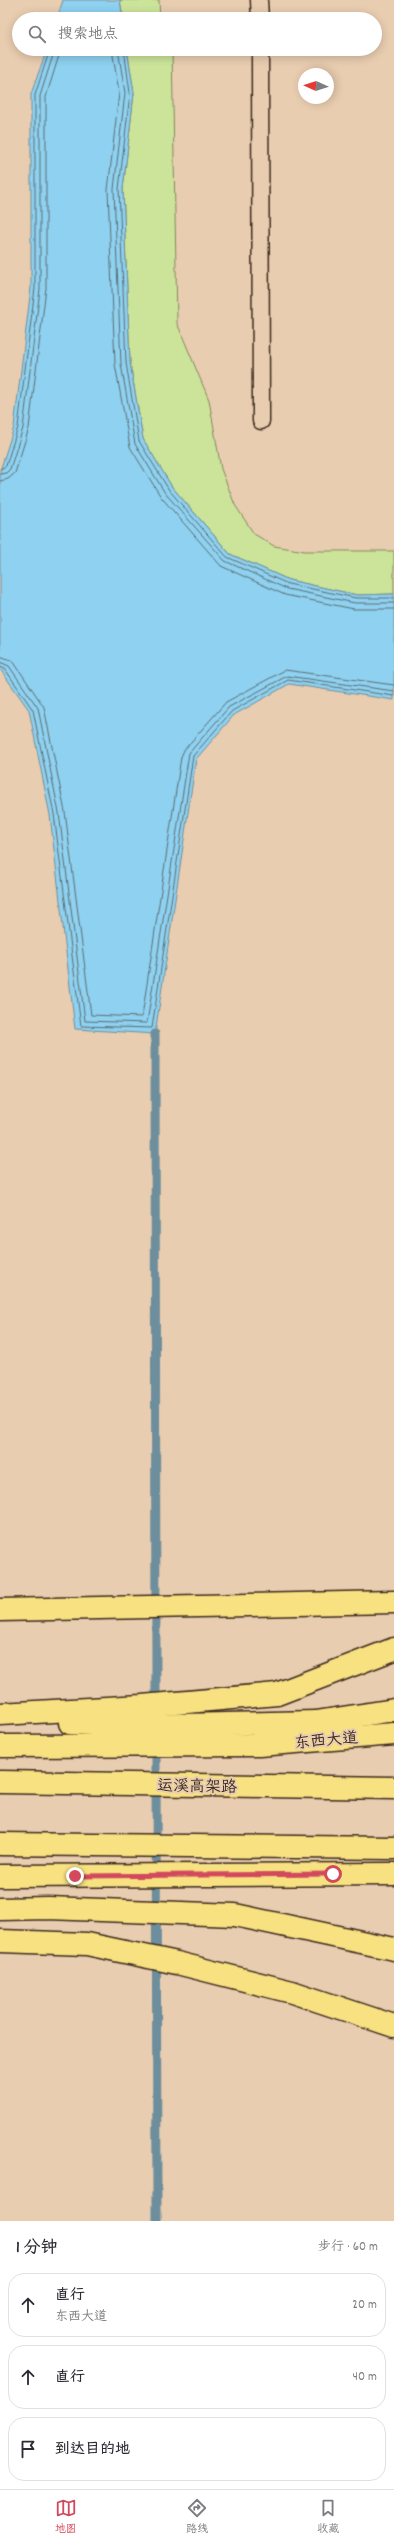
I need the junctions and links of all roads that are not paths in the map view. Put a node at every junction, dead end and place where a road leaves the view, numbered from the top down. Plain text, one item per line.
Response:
1 (260, 0) edge
2 (260, 12) edge
3 (260, 56) edge
4 (261, 421) dead end
5 (394, 1602) edge
6 (0, 1610) edge
7 (394, 1649) edge
8 (394, 1710) edge
9 (0, 1714) edge
10 (0, 1720) edge
11 (394, 1734) edge
12 (0, 1746) edge
13 (0, 1782) edge
14 (394, 1788) edge
15 (0, 1844) edge
16 (394, 1848) edge
17 (394, 1874) edge
18 (0, 1876) edge
19 (0, 1909) edge
20 (0, 1941) edge
21 (394, 1949) edge
22 (394, 2026) edge

1 - 2 lane
3 - 4 lane
5 - 6 main road
7 - 9 main road
8 - 10 main road
11 - 12 main road, 东西大道
13 - 14 main road, 运溪高架路
15 - 16 main road
17 - 18 main road
19 - 21 main road
20 - 22 main road

